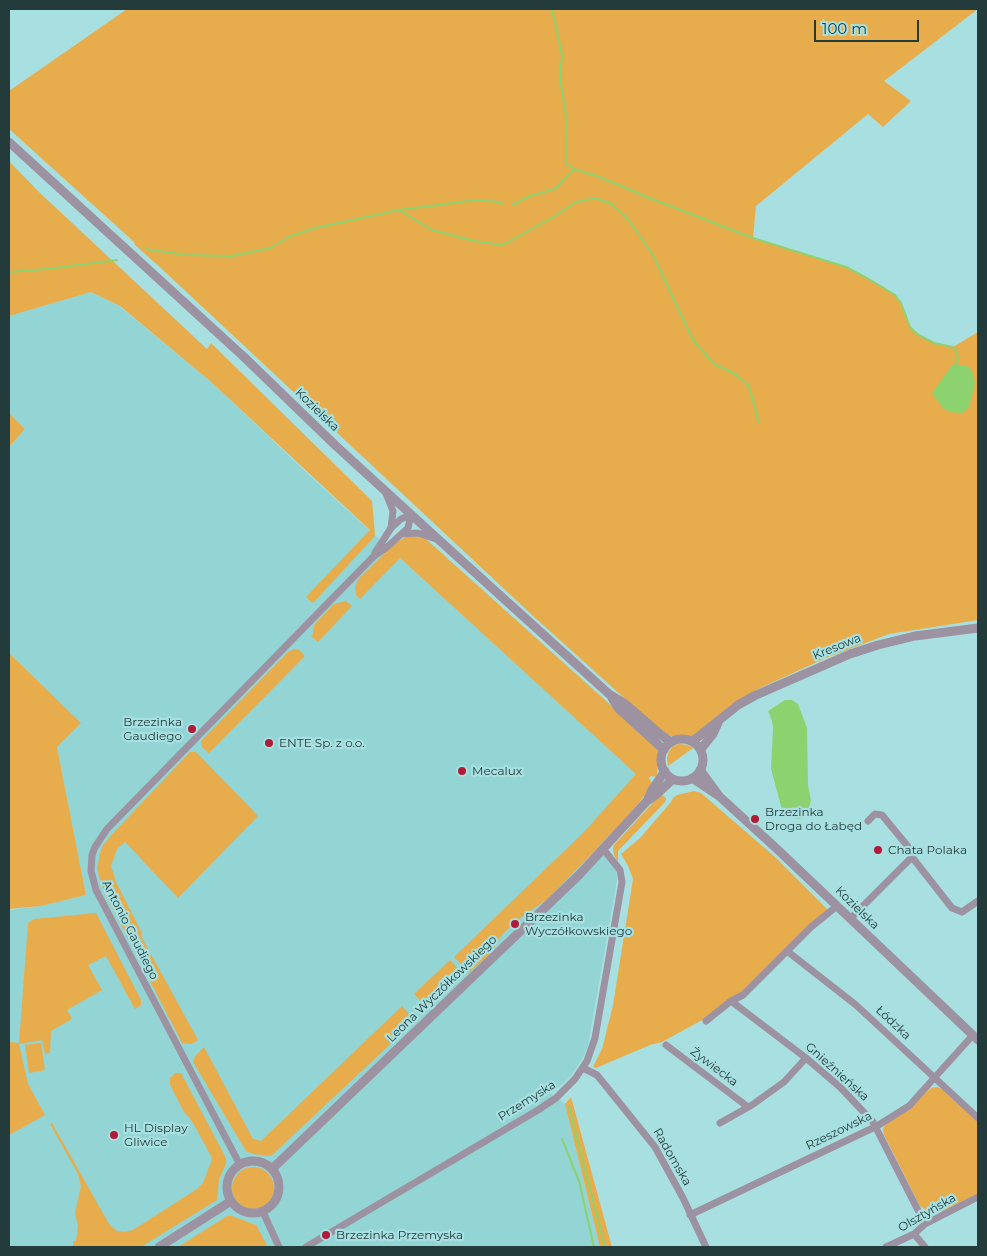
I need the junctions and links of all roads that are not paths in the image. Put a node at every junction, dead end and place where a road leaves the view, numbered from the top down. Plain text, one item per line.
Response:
1 (9, 142) edge
2 (385, 490) junction
3 (412, 515) junction
4 (391, 528) junction
5 (402, 534) junction
6 (439, 540) junction
7 (374, 556) junction
8 (978, 628) edge
9 (608, 694) junction
10 (718, 722) junction
11 (670, 742) junction
12 (693, 742) junction
13 (701, 749) junction
14 (664, 750) junction
15 (700, 770) junction
16 (665, 771) junction
17 (692, 778) junction
18 (673, 779) junction
19 (719, 796) junction
20 (647, 801) junction
21 (868, 821) dead end
22 (604, 850) junction
23 (912, 857) junction
24 (978, 901) edge
25 (837, 906) junction
26 (850, 919) junction
27 (787, 951) junction
28 (732, 1001) junction
29 (706, 1021) dead end
30 (976, 1037) edge
31 (666, 1045) dead end
32 (806, 1058) junction
33 (583, 1068) junction
34 (935, 1078) junction
35 (748, 1107) junction
36 (978, 1118) edge
37 (720, 1124) dead end
38 (877, 1126) junction
39 (240, 1165) junction
40 (272, 1169) junction
41 (978, 1197) edge
42 (231, 1201) junction
43 (918, 1208) junction
44 (263, 1212) junction
45 (690, 1215) junction
46 (942, 1215) junction
47 (925, 1224) junction
48 (914, 1234) junction
49 (159, 1247) edge
50 (279, 1247) edge
51 (306, 1247) edge
52 (706, 1247) edge
53 (886, 1247) edge
54 (925, 1247) edge

1 - 2 street, Kozielska
2 - 3 street, Kozielska
2 - 4 street
3 - 4 street, Antonio Gaudiego
3 - 5 street, Antonio Gaudiego
3 - 6 street, Kozielska
4 - 7 street, Antonio Gaudiego
5 - 6 street
5 - 7 street, Antonio Gaudiego
6 - 9 street, Kozielska
7 - 39 street, Antonio Gaudiego
8 - 10 street, Kresowa
9 - 11 street, Kozielska
9 - 14 street, Kozielska
10 - 12 street, Kresowa
10 - 13 street, Kresowa
11 - 12 street
11 - 14 street
12 - 13 street
13 - 15 street
14 - 16 street
15 - 17 street
15 - 19 street, Kozielska
16 - 18 street
16 - 20 street, Leona Wyczółkowskiego
17 - 18 street
17 - 19 street, Kozielska
18 - 20 street, Leona Wyczółkowskiego
19 - 25 street, Kozielska
20 - 22 street, Leona Wyczółkowskiego
21 - 23 street
22 - 33 street, Przemyska
22 - 40 street, Leona Wyczółkowskiego
23 - 24 street
23 - 26 street
25 - 26 street, Kozielska
25 - 27 street
26 - 30 street, Kozielska
27 - 28 street
27 - 34 street, Łódzka
28 - 29 street
28 - 32 street, Gnieźnieńska
30 - 34 street, Rzeszowska
31 - 35 street, Żywiecka
32 - 35 street
32 - 38 street, Gnieźnieńska
33 - 45 street, Radomska
33 - 51 street, Przemyska
34 - 36 street, Łódzka
34 - 38 street, Rzeszowska
35 - 37 street
38 - 43 street, Gnieźnieńska
38 - 45 street, Rzeszowska
39 - 40 street
39 - 42 street
40 - 44 street
41 - 46 street, Olsztyńska
42 - 44 street
42 - 49 street
43 - 46 street
43 - 47 street, Gnieźnieńska
44 - 50 street
45 - 52 street, Radomska
46 - 47 street, Olsztyńska
47 - 48 street, Olsztyńska
48 - 53 street, Olsztyńska
48 - 54 street

